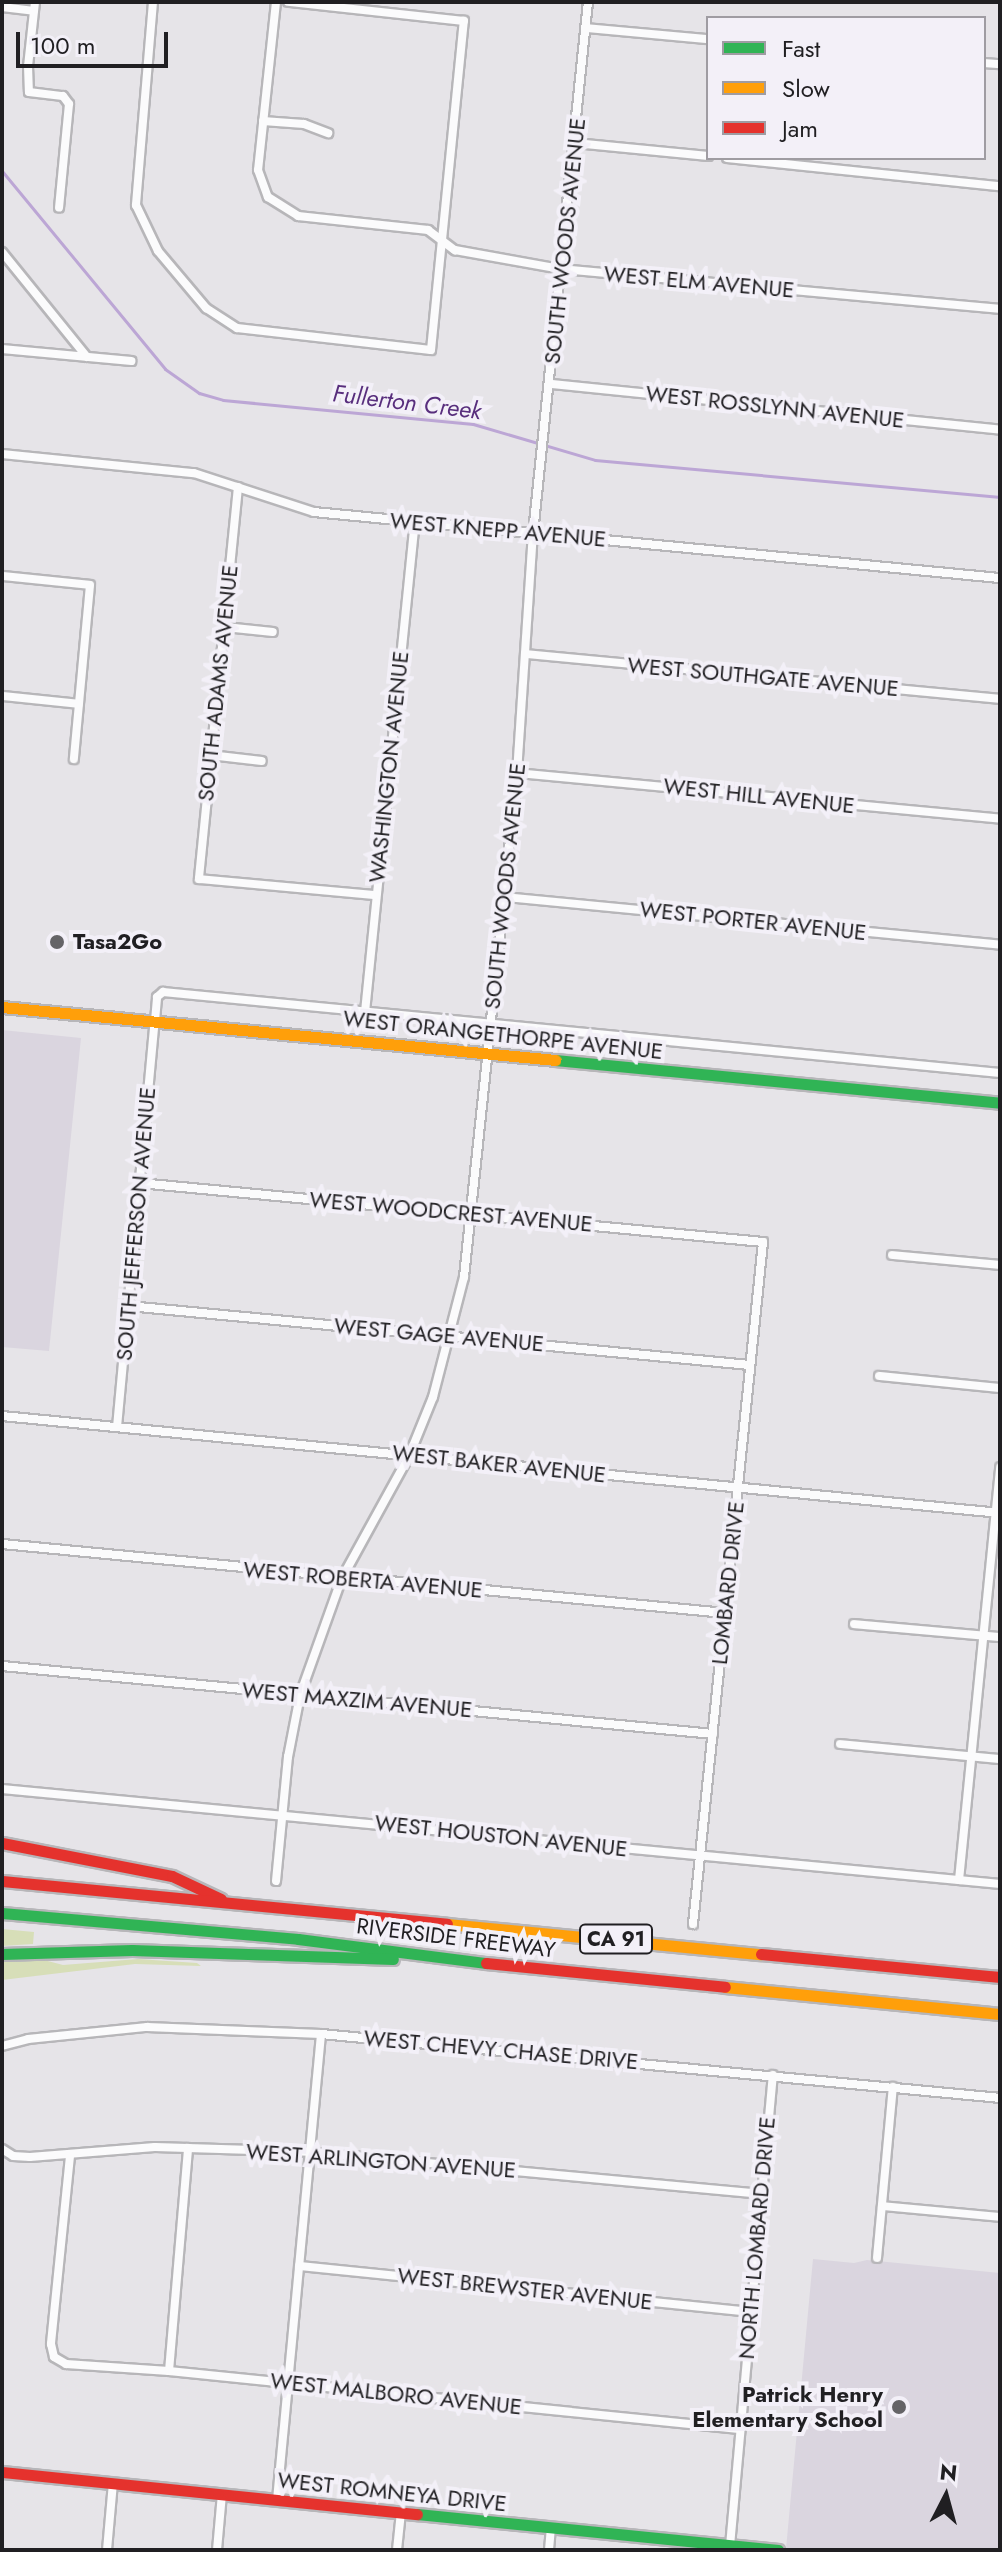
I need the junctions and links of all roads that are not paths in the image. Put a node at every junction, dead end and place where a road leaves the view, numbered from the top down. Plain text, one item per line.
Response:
1 (153, 2) edge
2 (276, 2) edge
3 (288, 2) edge
4 (588, 2) edge
5 (2, 7) edge
6 (34, 7) edge
7 (586, 28) junction
8 (706, 39) edge
9 (263, 121) junction
10 (328, 133) dead end
11 (575, 143) junction
12 (706, 156) edge
13 (746, 160) edge
14 (1000, 186) edge
15 (59, 208) dead end
16 (439, 238) junction
17 (2, 252) edge
18 (561, 269) junction
19 (1000, 309) edge
20 (2, 349) edge
21 (87, 357) junction
22 (131, 361) dead end
23 (551, 384) junction
24 (1000, 430) edge
25 (2, 454) edge
26 (238, 487) junction
27 (415, 522) junction
28 (533, 533) junction
29 (2, 576) edge
30 (1000, 578) edge
31 (225, 627) junction
32 (273, 632) dead end
33 (526, 654) junction
34 (2, 696) edge
35 (1000, 699) edge
36 (79, 704) junction
37 (210, 755) junction
38 (74, 759) dead end
39 (262, 761) dead end
40 (517, 773) junction
41 (1000, 819) edge
42 (375, 895) junction
43 (505, 897) junction
44 (1000, 945) edge
45 (2, 1007) edge
46 (365, 1012) junction
47 (155, 1021) junction
48 (491, 1024) junction
49 (487, 1054) junction
50 (1000, 1073) edge
51 (1000, 1103) edge
52 (139, 1183) junction
53 (471, 1213) junction
54 (763, 1242) joint
55 (892, 1255) dead end
56 (1000, 1265) edge
57 (128, 1306) junction
58 (449, 1336) junction
59 (750, 1365) junction
60 (879, 1376) dead end
61 (1000, 1388) edge
62 (2, 1416) edge
63 (117, 1427) junction
64 (409, 1456) junction
65 (1000, 1467) edge
66 (738, 1488) junction
67 (998, 1513) edge
68 (2, 1544) edge
69 (342, 1578) junction
70 (725, 1613) junction
71 (854, 1624) dead end
72 (983, 1636) junction
73 (1000, 1637) edge
74 (2, 1666) edge
75 (300, 1695) junction
76 (713, 1734) junction
77 (840, 1744) dead end
78 (971, 1757) junction
79 (1000, 1759) edge
80 (2, 1789) edge
81 (282, 1815) junction
82 (2, 1843) edge
83 (700, 1855) junction
84 (959, 1880) junction
85 (2, 1881) edge
86 (276, 1881) dead end
87 (1000, 1884) edge
88 (233, 1904) junction
89 (2, 1913) edge
90 (693, 1924) dead end
91 (2, 1954) edge
92 (485, 1963) junction
93 (1000, 1977) edge
94 (1000, 2014) edge
95 (321, 2034) junction
96 (2, 2046) edge
97 (773, 2075) junction
98 (893, 2087) junction
99 (1000, 2098) edge
100 (188, 2148) junction
101 (2, 2150) edge
102 (310, 2152) junction
103 (70, 2156) junction
104 (761, 2194) junction
105 (882, 2206) junction
106 (1000, 2217) edge
107 (877, 2258) dead end
108 (299, 2266) junction
109 (750, 2312) junction
110 (169, 2371) junction
111 (288, 2383) junction
112 (739, 2429) junction
113 (2, 2472) edge
114 (113, 2483) junction
115 (222, 2494) junction
116 (277, 2500) junction
117 (401, 2512) junction
118 (551, 2527) junction
119 (696, 2546) edge
120 (730, 2546) junction
121 (107, 2550) edge
122 (217, 2550) edge
123 (397, 2550) edge
124 (549, 2550) edge
125 (778, 2550) edge

1 - 16 street
2 - 9 street
3 - 16 street
4 - 7 street, SOUTH WOODS AVENUE
5 - 6 street
6 - 15 street
7 - 8 street
7 - 11 street, SOUTH WOODS AVENUE
9 - 10 street
9 - 16 street, WEST ELM AVENUE
11 - 12 street
11 - 18 street, SOUTH WOODS AVENUE
13 - 14 street
16 - 18 street, WEST ELM AVENUE
17 - 21 street
18 - 19 street, WEST ELM AVENUE
18 - 23 street, SOUTH WOODS AVENUE
20 - 21 street
21 - 22 street
23 - 24 street, WEST ROSSLYNN AVENUE
23 - 28 street, SOUTH WOODS AVENUE
25 - 26 street, WEST KNEPP AVENUE
26 - 27 street, WEST KNEPP AVENUE
26 - 31 street, SOUTH ADAMS AVENUE
27 - 28 street, WEST KNEPP AVENUE
27 - 42 street, WASHINGTON AVENUE
28 - 30 street, WEST KNEPP AVENUE
28 - 33 street, SOUTH WOODS AVENUE
29 - 36 street
31 - 32 street
31 - 37 street, SOUTH ADAMS AVENUE
33 - 35 street, WEST SOUTHGATE AVENUE
33 - 40 street, SOUTH WOODS AVENUE
34 - 36 street
36 - 38 street
37 - 39 street
37 - 42 street, SOUTH ADAMS AVENUE
40 - 41 street, WEST HILL AVENUE
40 - 43 street, SOUTH WOODS AVENUE
42 - 46 street, WASHINGTON AVENUE
43 - 44 street, WEST PORTER AVENUE
43 - 48 street, SOUTH WOODS AVENUE
45 - 47 main road, WEST ORANGETHORPE AVENUE
46 - 47 street
46 - 48 street
47 - 49 main road, WEST ORANGETHORPE AVENUE
47 - 52 street, SOUTH JEFFERSON AVENUE
48 - 49 street, SOUTH WOODS AVENUE
48 - 50 street
49 - 51 main road, WEST ORANGETHORPE AVENUE
49 - 53 street, SOUTH WOODS AVENUE
52 - 53 street, WEST WOODCREST AVENUE
52 - 57 street, SOUTH JEFFERSON AVENUE
53 - 54 street, WEST WOODCREST AVENUE
53 - 58 street, SOUTH WOODS AVENUE
54 - 59 street, LOMBARD DRIVE
55 - 56 street
57 - 58 street, WEST GAGE AVENUE
57 - 63 street, SOUTH JEFFERSON AVENUE
58 - 59 street, WEST GAGE AVENUE
58 - 64 street, SOUTH WOODS AVENUE
59 - 66 street, LOMBARD DRIVE
60 - 61 street
62 - 63 street, WEST BAKER AVENUE
63 - 64 street, WEST BAKER AVENUE
64 - 66 street, WEST BAKER AVENUE
64 - 69 street, SOUTH WOODS AVENUE
65 - 67 street
66 - 67 street, WEST BAKER AVENUE
66 - 70 street, LOMBARD DRIVE
67 - 72 street
68 - 69 street, WEST ROBERTA AVENUE
69 - 70 street, WEST ROBERTA AVENUE
69 - 75 street, SOUTH WOODS AVENUE
70 - 76 street, LOMBARD DRIVE
71 - 72 street
72 - 73 street
72 - 78 street
74 - 75 street, WEST MAXZIM AVENUE
75 - 76 street, WEST MAXZIM AVENUE
75 - 81 street, SOUTH WOODS AVENUE
76 - 83 street, LOMBARD DRIVE
77 - 78 street
78 - 79 street
78 - 84 street
80 - 81 street, WEST HOUSTON AVENUE
81 - 83 street, WEST HOUSTON AVENUE
81 - 86 street, SOUTH WOODS AVENUE
82 - 88 main road
83 - 84 street, WEST HOUSTON AVENUE
83 - 90 street, LOMBARD DRIVE
84 - 87 street, WEST HOUSTON AVENUE
85 - 88 main road, RIVERSIDE FREEWAY / CA 91
88 - 93 main road, RIVERSIDE FREEWAY / CA 91
89 - 92 main road, RIVERSIDE FREEWAY / CA 91
91 - 92 main road
92 - 94 main road, RIVERSIDE FREEWAY / CA 91
95 - 96 street, WEST CHEVY CHASE DRIVE
95 - 97 street, WEST CHEVY CHASE DRIVE
95 - 102 street
97 - 98 street, WEST CHEVY CHASE DRIVE
97 - 104 street, NORTH LOMBARD DRIVE
98 - 99 street, WEST CHEVY CHASE DRIVE
98 - 105 street
100 - 102 street, WEST ARLINGTON AVENUE
100 - 103 street, WEST ARLINGTON AVENUE
100 - 110 street
101 - 103 street, WEST ARLINGTON AVENUE
102 - 104 street, WEST ARLINGTON AVENUE
102 - 108 street
103 - 110 street, WEST MALBORO AVENUE
104 - 109 street, NORTH LOMBARD DRIVE
105 - 106 street
105 - 107 street
108 - 109 street, WEST BREWSTER AVENUE
108 - 111 street
109 - 112 street, NORTH LOMBARD DRIVE
110 - 111 street, WEST MALBORO AVENUE
111 - 112 street, WEST MALBORO AVENUE
111 - 116 street
112 - 120 street, NORTH LOMBARD DRIVE
113 - 114 main road, WEST ROMNEYA DRIVE
114 - 115 main road, WEST ROMNEYA DRIVE
114 - 121 street
115 - 116 main road, WEST ROMNEYA DRIVE
115 - 122 street
116 - 117 main road, WEST ROMNEYA DRIVE
117 - 118 main road, WEST ROMNEYA DRIVE
117 - 123 street
118 - 119 main road, WEST ROMNEYA DRIVE
118 - 124 street
119 - 120 main road, WEST ROMNEYA DRIVE
120 - 125 main road, WEST ROMNEYA DRIVE

